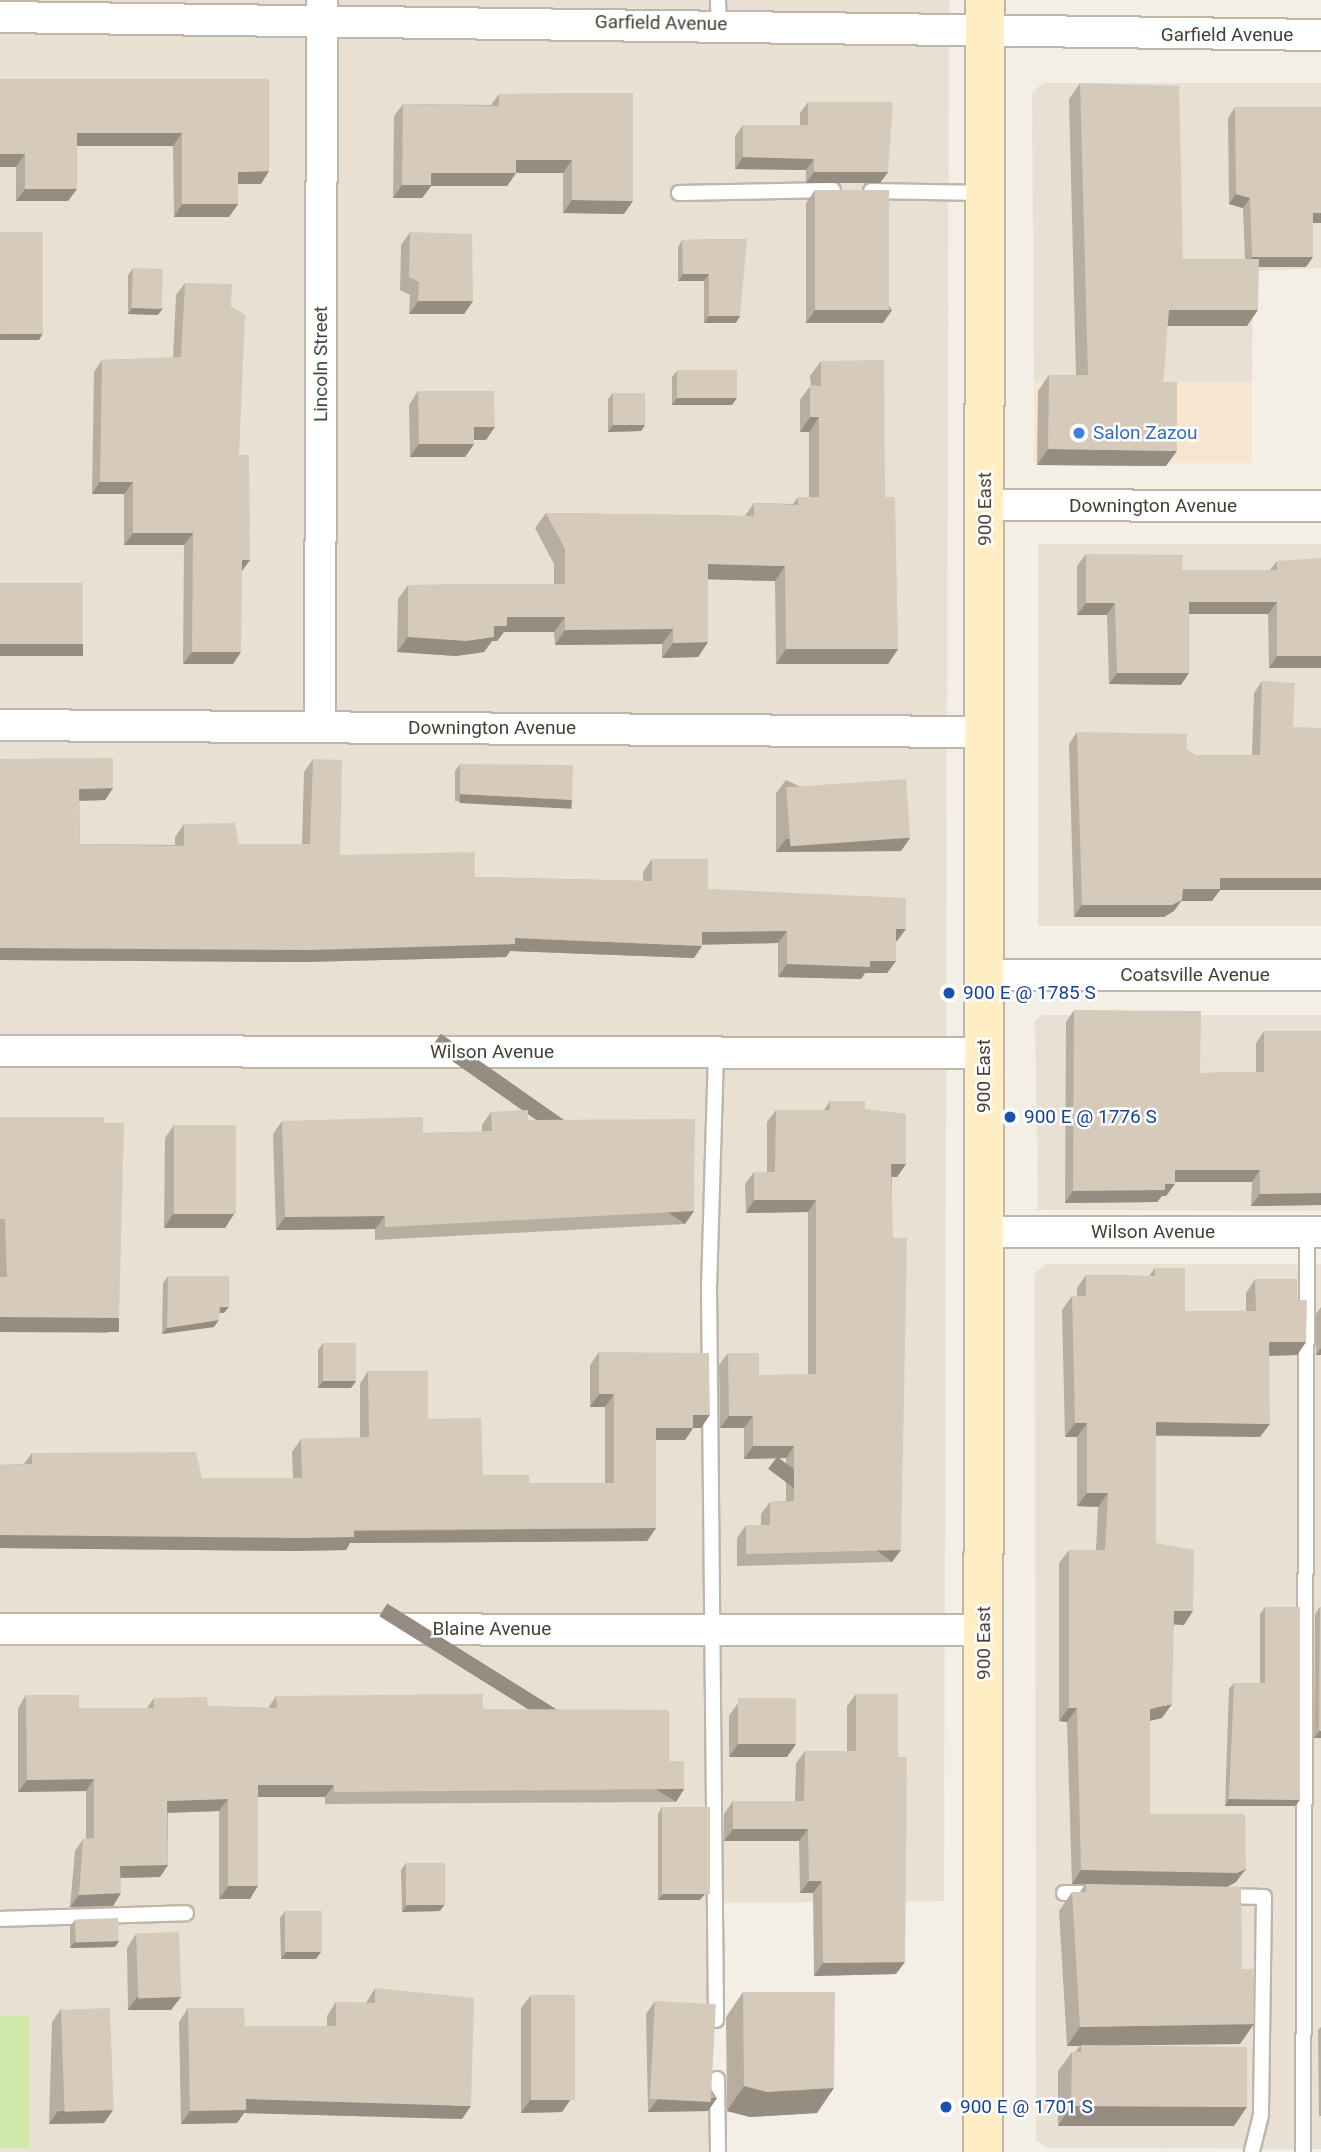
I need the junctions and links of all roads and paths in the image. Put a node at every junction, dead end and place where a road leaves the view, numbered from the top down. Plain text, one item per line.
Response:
1 (322, 10) edge
2 (719, 12) edge
3 (985, 13) edge
4 (0, 17) edge
5 (1321, 35) edge
6 (679, 193) dead end
7 (985, 193) junction
8 (985, 505) junction
9 (1321, 506) edge
10 (0, 725) edge
11 (320, 727) junction
12 (985, 732) junction
13 (984, 975) junction
14 (1321, 975) edge
15 (0, 1051) edge
16 (716, 1052) junction
17 (984, 1053) junction
18 (984, 1232) junction
19 (1314, 1232) edge
20 (0, 1629) edge
21 (712, 1629) junction
22 (984, 1630) junction
23 (1064, 1893) dead end
24 (1104, 1894) edge
25 (1211, 1896) edge
26 (186, 1913) dead end
27 (0, 1919) edge
28 (718, 2152) edge
29 (983, 2152) edge
30 (1252, 2152) edge
31 (1303, 2152) edge

1 - 2 street, Garfield Avenue
1 - 4 street, Garfield Avenue
1 - 11 street, Lincoln Street
2 - 3 street, Garfield Avenue
3 - 5 street, Garfield Avenue
3 - 7 street, 900 East
6 - 7 lane
7 - 8 street, 900 East
8 - 9 street, Downington Avenue
8 - 12 street, 900 East
10 - 11 street, Downington Avenue
11 - 12 street, Downington Avenue
12 - 13 street, 900 East
13 - 14 street, Coatsville Avenue
13 - 17 street, 900 East
15 - 16 street, Wilson Avenue
16 - 17 street, Wilson Avenue
16 - 21 lane
17 - 18 street, 900 East
18 - 19 street, Wilson Avenue
18 - 22 street, 900 East
19 - 31 lane
20 - 21 street, Blaine Avenue
21 - 22 street, Blaine Avenue
21 - 28 lane
22 - 29 street, 900 East
23 - 24 lane
25 - 30 lane
26 - 27 lane

